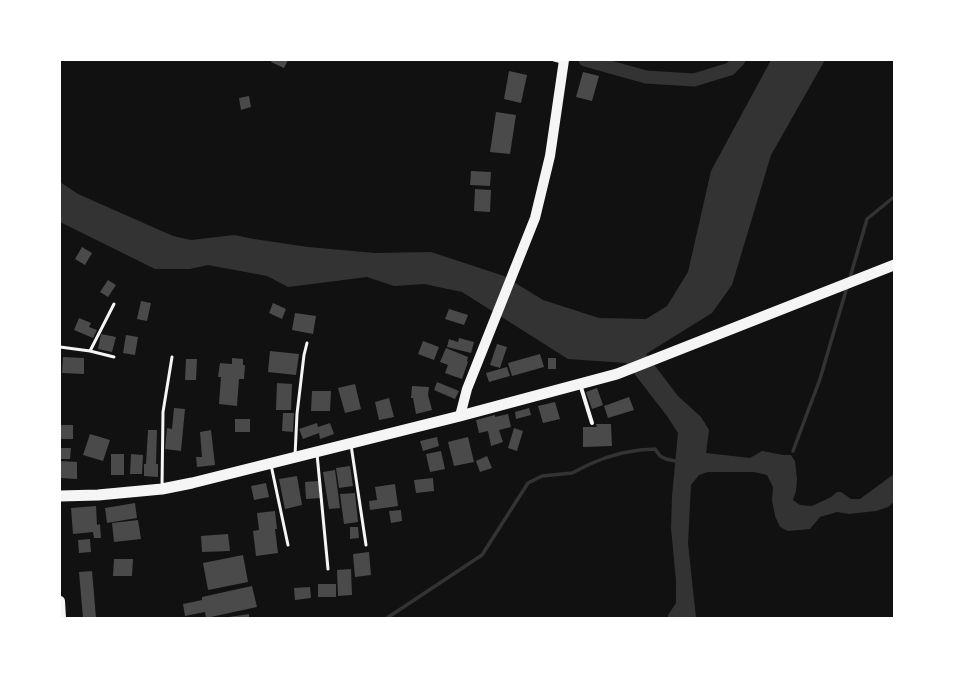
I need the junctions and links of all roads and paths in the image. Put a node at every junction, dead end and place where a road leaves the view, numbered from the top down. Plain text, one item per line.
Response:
1 (560, 61) edge
2 (894, 265) edge
3 (114, 304) dead end
4 (307, 343) dead end
5 (60, 347) edge
6 (90, 351) junction
7 (114, 357) dead end
8 (172, 357) dead end
9 (580, 384) junction
10 (460, 416) junction
11 (592, 423) dead end
12 (351, 443) junction
13 (316, 452) junction
14 (295, 457) junction
15 (271, 463) junction
16 (162, 489) junction
17 (60, 496) edge
18 (288, 545) dead end
19 (366, 545) dead end
20 (328, 569) dead end
21 (60, 602) edge
22 (61, 618) edge

1 - 10 main road
2 - 9 highway
3 - 6 lane
4 - 14 lane
5 - 6 lane
6 - 7 lane
8 - 16 lane
9 - 10 highway
9 - 11 street
10 - 12 highway
12 - 13 highway
12 - 19 lane
13 - 14 highway
13 - 20 lane
14 - 15 highway
15 - 16 highway
15 - 18 lane
16 - 17 highway
21 - 22 main road

